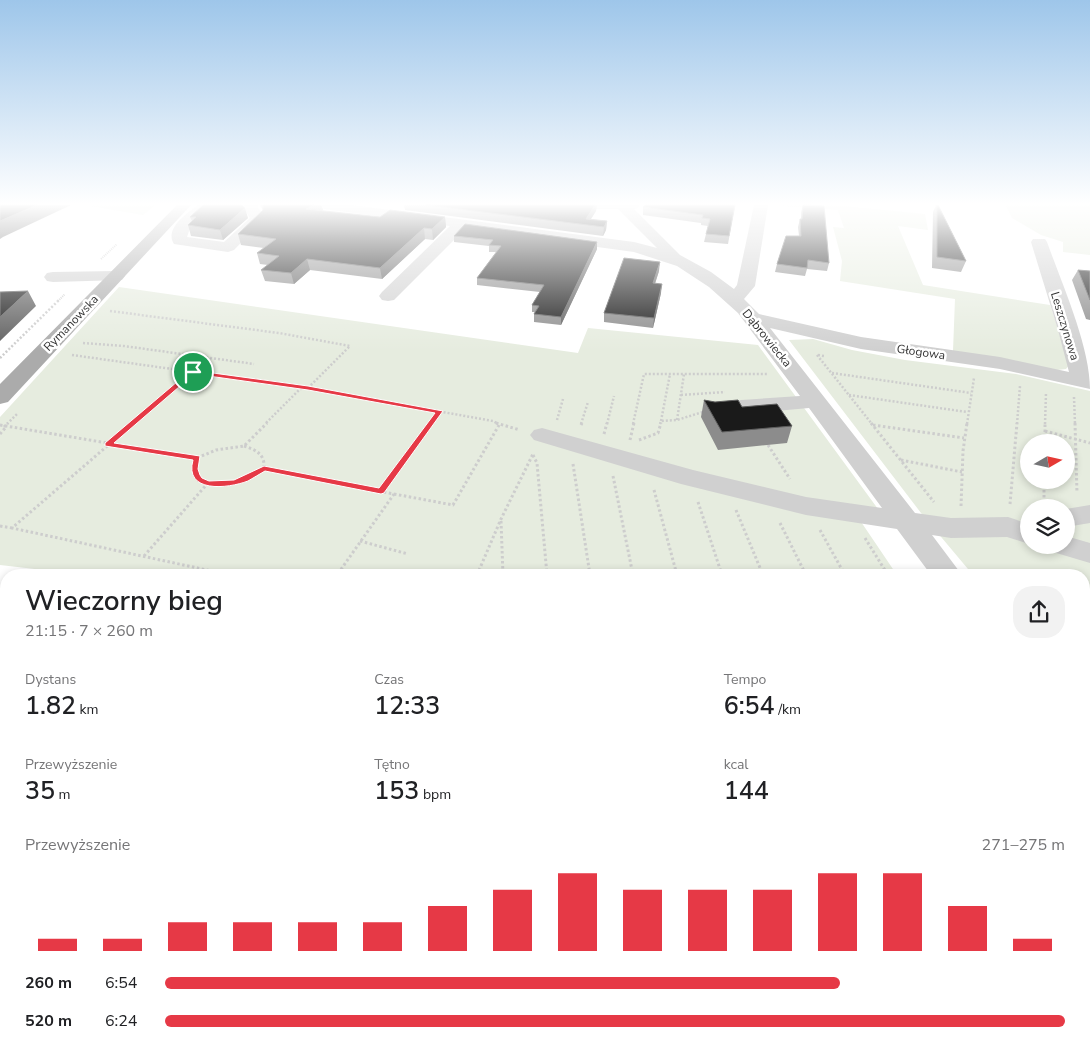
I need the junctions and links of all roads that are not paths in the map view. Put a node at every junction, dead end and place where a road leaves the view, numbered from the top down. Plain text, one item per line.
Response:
1 (124, 254) edge
2 (132, 254) edge
3 (431, 254) edge
4 (659, 254) edge
5 (670, 254) edge
6 (752, 254) edge
7 (1043, 254) edge
8 (673, 258) junction
9 (109, 276) junction
10 (53, 277) dead end
11 (388, 296) dead end
12 (734, 300) junction
13 (753, 318) junction
14 (0, 376) edge
15 (1084, 387) edge
16 (0, 397) edge
17 (816, 401) junction
18 (711, 410) edge
19 (538, 445) road end
20 (909, 522) junction
21 (1020, 529) edge
22 (1075, 548) edge
23 (1090, 553) edge
24 (943, 569) edge

1 - 9 main road, Rymanowska
2 - 9 main road, Rymanowska
3 - 11 street
4 - 8 street, Dąbrowiecka
5 - 8 street
6 - 12 street
7 - 15 street, Leszczynowa
8 - 12 street, Dąbrowiecka
9 - 10 street
9 - 14 main road, Rymanowska
9 - 16 main road, Rymanowska
12 - 13 street, Dąbrowiecka
13 - 15 street, Głogowa
13 - 17 street, Dąbrowiecka
17 - 18 street
17 - 20 street, Dąbrowiecka
19 - 20 street
20 - 21 street
20 - 24 street, Dąbrowiecka
22 - 23 street

